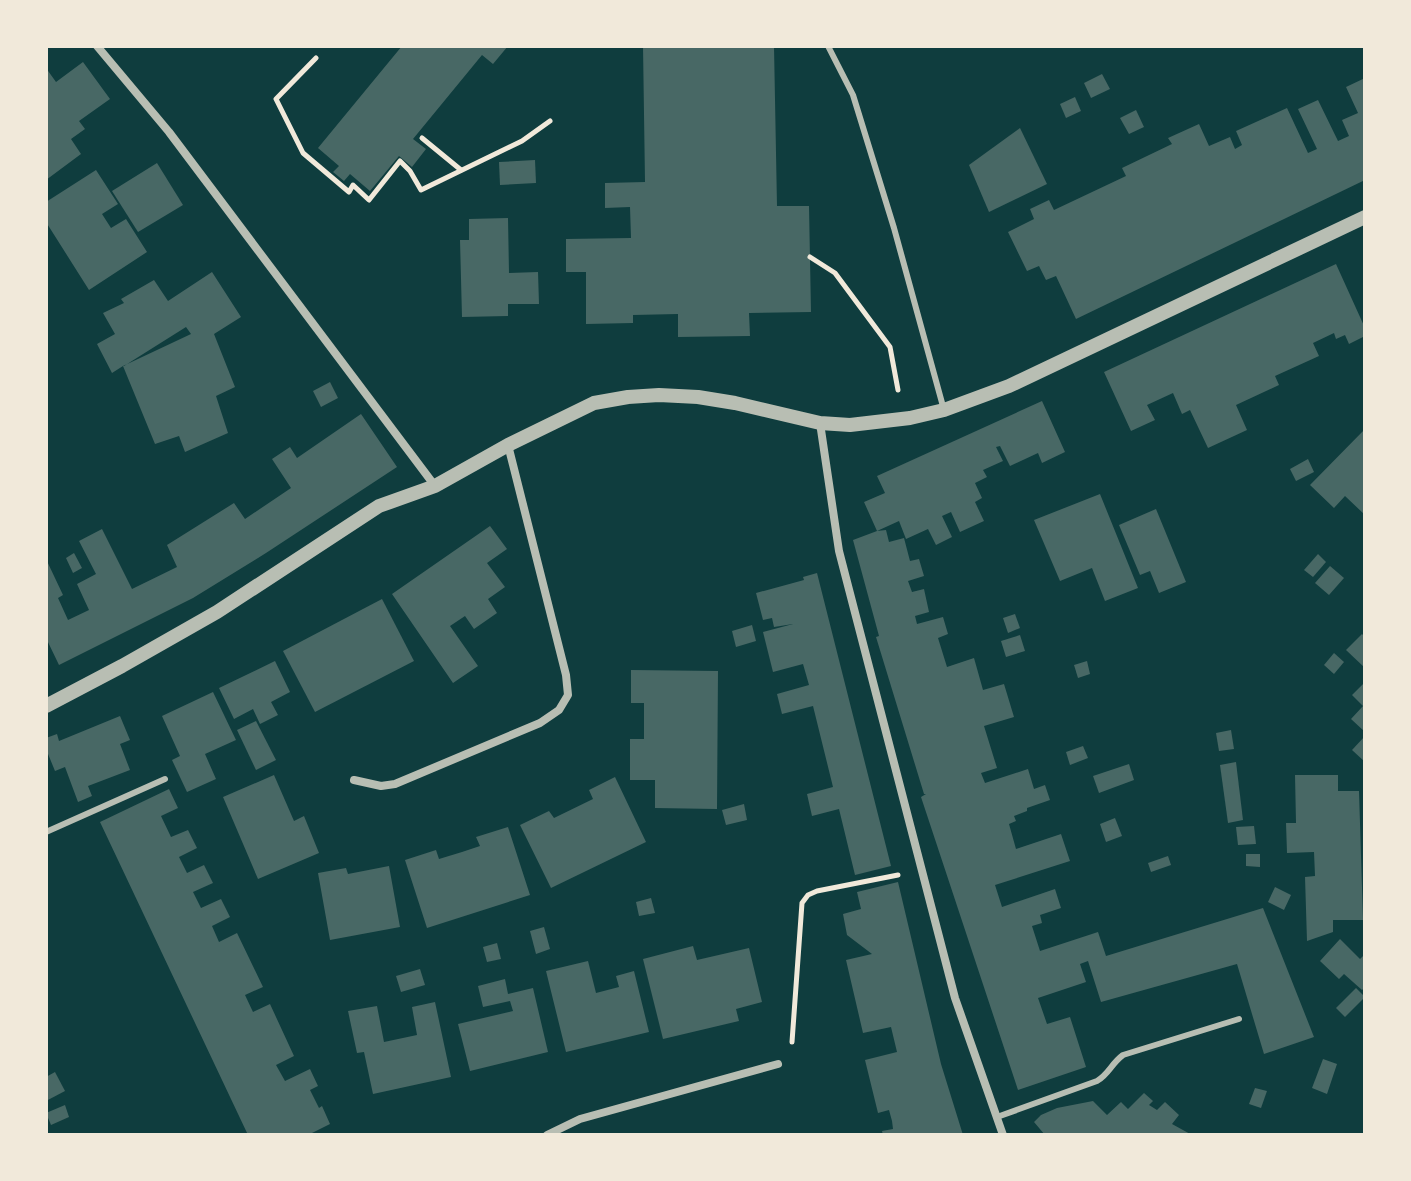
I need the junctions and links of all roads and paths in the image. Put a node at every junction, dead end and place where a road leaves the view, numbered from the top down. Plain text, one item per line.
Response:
1 (97, 46) edge
2 (828, 46) edge
3 (316, 58) dead end
4 (550, 121) dead end
5 (422, 138) dead end
6 (461, 170) junction
7 (1365, 217) edge
8 (810, 257) dead end
9 (898, 390) dead end
10 (944, 410) junction
11 (820, 423) junction
12 (508, 445) junction
13 (435, 486) junction
14 (46, 706) edge
15 (165, 779) dead end
16 (354, 780) dead end
17 (46, 832) edge
18 (923, 871) junction
19 (1239, 1019) dead end
20 (778, 1064) joint
21 (997, 1117) junction
22 (547, 1135) edge
23 (1003, 1135) edge

1 - 13 street
2 - 10 lane
3 - 6 path
4 - 6 path
5 - 6 path
7 - 10 street
8 - 9 path
10 - 11 street
11 - 12 street
11 - 18 street
12 - 13 street
12 - 16 street
13 - 14 street
15 - 17 lane
18 - 20 path
18 - 21 street
19 - 21 lane
20 - 22 street
21 - 23 street

